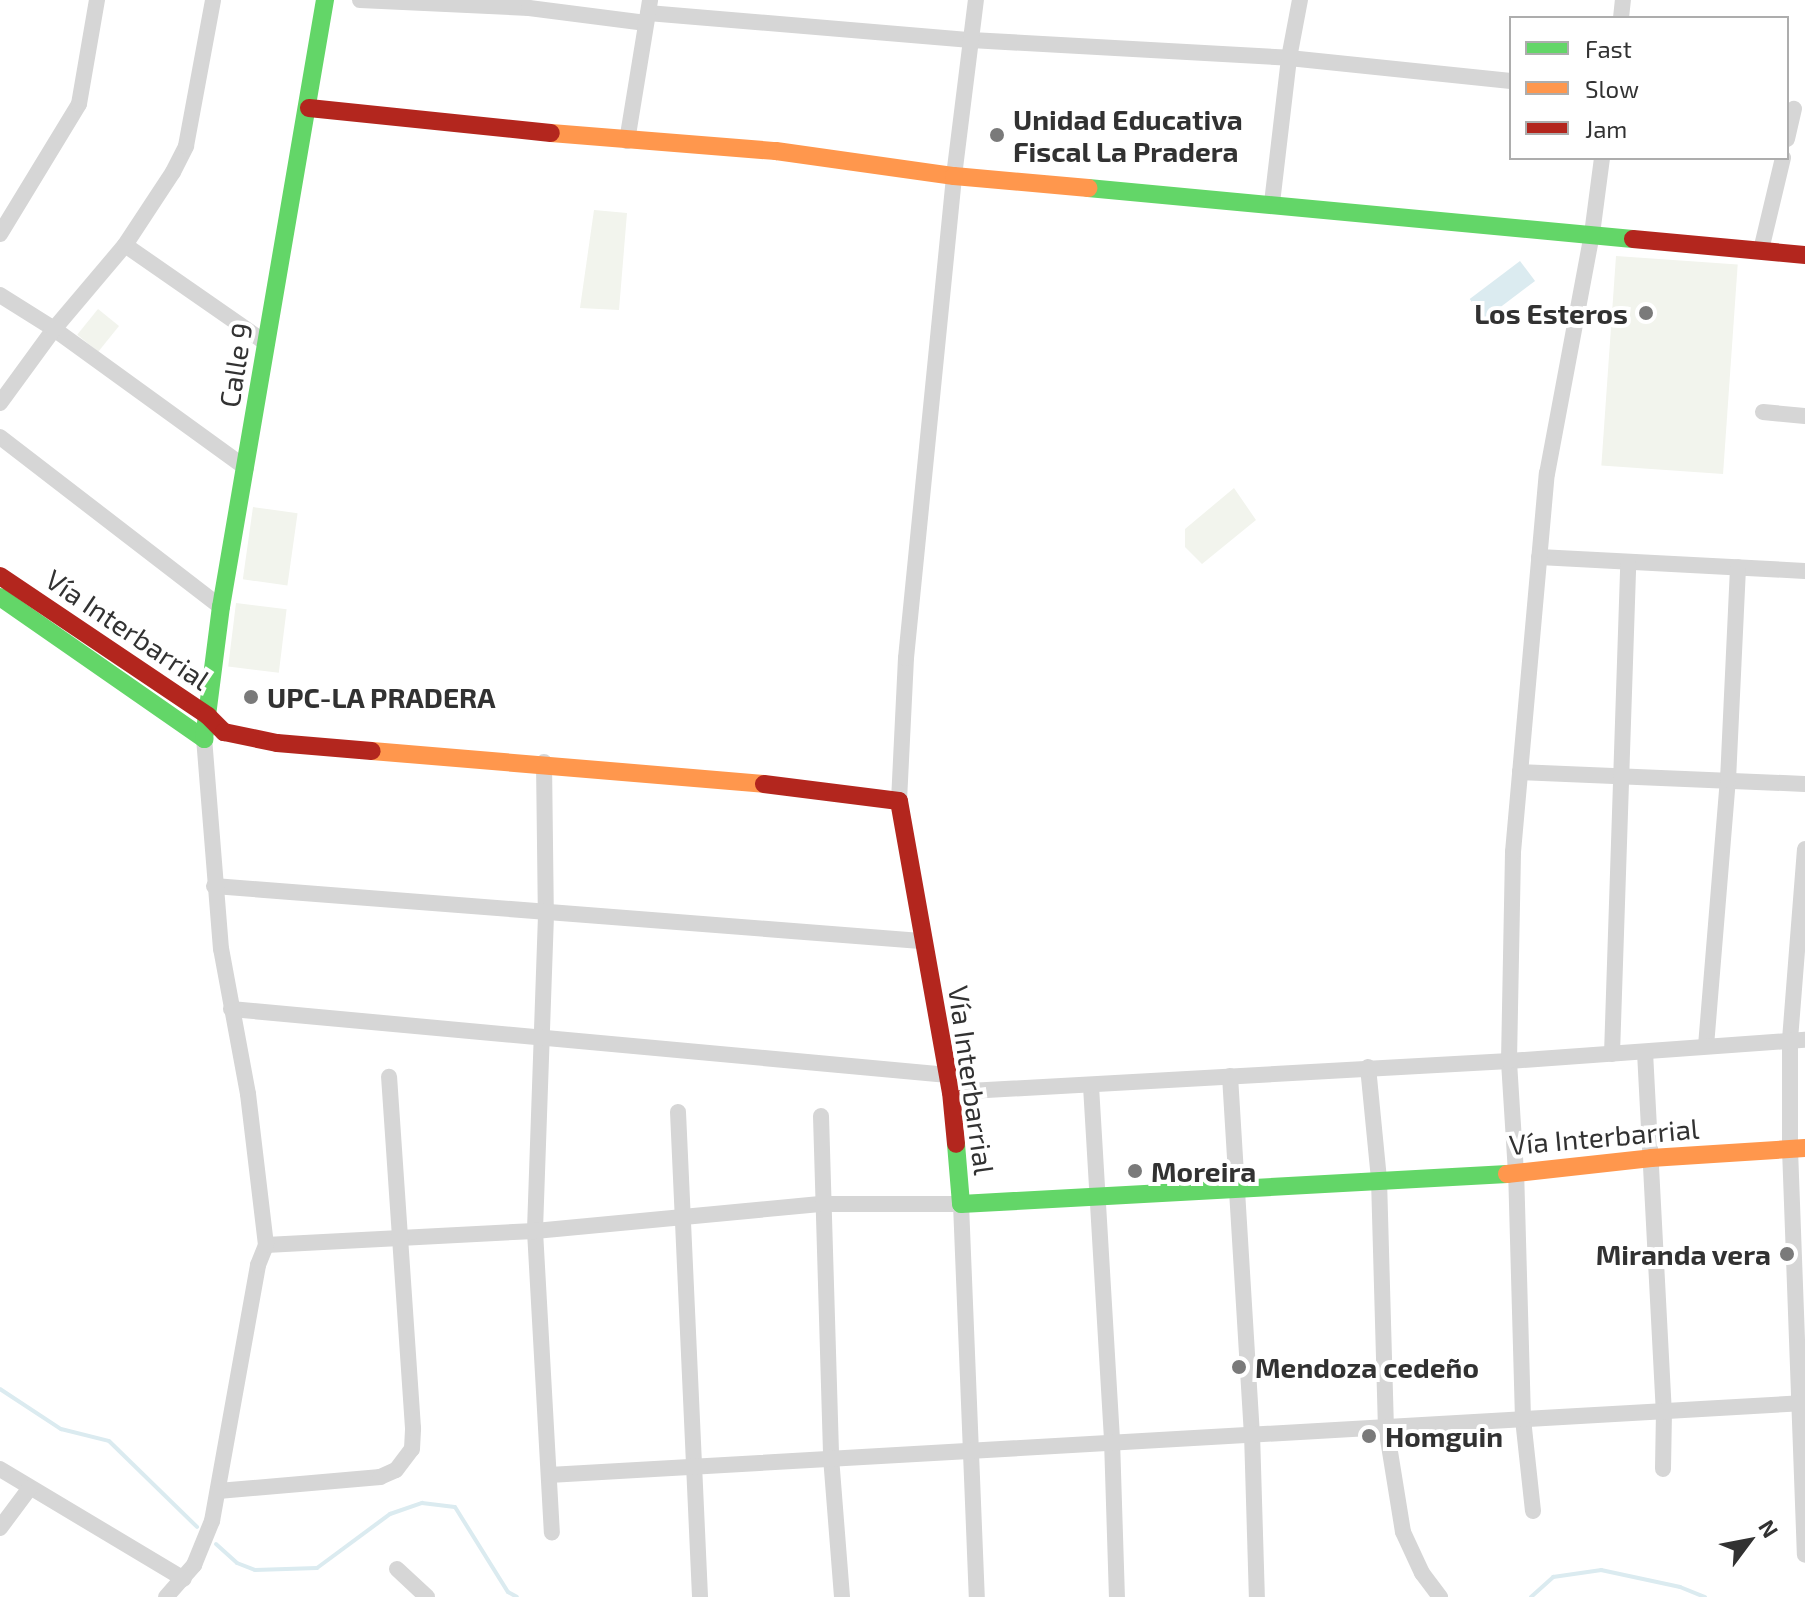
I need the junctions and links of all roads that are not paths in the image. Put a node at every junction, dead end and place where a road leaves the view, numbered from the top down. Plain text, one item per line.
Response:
1 (97, 0) edge
2 (213, 0) edge
3 (325, 0) edge
4 (360, 0) edge
5 (976, 0) edge
6 (1300, 0) edge
7 (648, 12) edge
8 (971, 40) junction
9 (1289, 58) junction
10 (1509, 81) edge
11 (309, 108) junction
12 (1795, 110) edge
13 (1789, 132) edge
14 (627, 141) junction
15 (1602, 160) edge
16 (1783, 160) edge
17 (954, 176) junction
18 (1272, 203) junction
19 (0, 234) edge
20 (1592, 234) junction
21 (125, 245) junction
22 (1761, 250) junction
23 (1805, 255) edge
24 (0, 295) edge
25 (54, 329) junction
26 (266, 343) junction
27 (0, 403) edge
28 (1763, 412) dead end
29 (1805, 416) edge
30 (0, 437) edge
31 (246, 468) junction
32 (1539, 557) junction
33 (1628, 564) junction
34 (1738, 567) junction
35 (1805, 571) edge
36 (0, 576) edge
37 (0, 597) edge
38 (221, 607) junction
39 (75, 638) junction
40 (208, 716) junction
41 (224, 732) junction
42 (204, 739) junction
43 (544, 762) junction
44 (1520, 772) junction
45 (1621, 774) junction
46 (1728, 780) junction
47 (1805, 784) edge
48 (899, 801) junction
49 (1805, 849) edge
50 (214, 886) junction
51 (546, 915) junction
52 (921, 941) junction
53 (231, 1009) junction
54 (540, 1039) junction
55 (1798, 1041) edge
56 (1706, 1046) junction
57 (1645, 1052) junction
58 (1612, 1054) junction
59 (1509, 1061) junction
60 (1368, 1067) junction
61 (1230, 1076) junction
62 (389, 1077) dead end
63 (950, 1084) junction
64 (1091, 1086) junction
65 (678, 1112) dead end
66 (821, 1116) dead end
67 (1797, 1148) edge
68 (1651, 1158) junction
69 (1516, 1173) junction
70 (1379, 1179) junction
71 (1235, 1186) junction
72 (1099, 1196) junction
73 (823, 1204) junction
74 (961, 1204) junction
75 (685, 1214) junction
76 (535, 1231) junction
77 (398, 1236) junction
78 (266, 1245) junction
79 (1802, 1403) edge
80 (1664, 1411) junction
81 (1523, 1419) junction
82 (1386, 1427) junction
83 (1252, 1433) junction
84 (1112, 1440) junction
85 (973, 1448) junction
86 (831, 1457) junction
87 (695, 1465) junction
88 (0, 1469) edge
89 (1663, 1469) dead end
90 (549, 1475) junction
91 (29, 1489) junction
92 (218, 1491) junction
93 (1533, 1511) dead end
94 (0, 1528) edge
95 (552, 1533) dead end
96 (1805, 1555) edge
97 (397, 1569) dead end
98 (184, 1579) junction
99 (1436, 1595) edge
100 (166, 1597) edge
101 (185, 1597) edge
102 (427, 1597) edge
103 (700, 1597) edge
104 (842, 1597) edge
105 (977, 1597) edge
106 (1117, 1597) edge
107 (1257, 1597) edge

1 - 19 street
2 - 21 street
3 - 11 main road, Calle 9
4 - 7 street
5 - 8 street
6 - 9 street
7 - 8 street
7 - 14 street
8 - 9 street
8 - 17 street
9 - 10 street
9 - 18 street
11 - 14 main road
11 - 26 main road, Calle 9
12 - 13 street
14 - 17 main road
15 - 20 street
16 - 22 street
17 - 18 main road
17 - 48 street
18 - 20 main road
20 - 22 main road
20 - 32 street
21 - 25 street
21 - 26 street
22 - 23 main road
24 - 25 street
25 - 27 street
25 - 31 street
26 - 31 main road, Calle 9
28 - 29 street
30 - 38 street
31 - 38 main road, Calle 9
32 - 33 street
32 - 44 street
33 - 34 street
33 - 45 street
34 - 35 street
34 - 46 street
36 - 39 main road, Vía Interbarrial
37 - 39 main road, Vía Interbarrial
38 - 40 main road, Calle 9
39 - 40 main road, Vía Interbarrial
39 - 42 main road, Vía Interbarrial
40 - 41 main road, Vía Interbarrial
40 - 42 main road, Calle 9
41 - 42 main road
41 - 43 main road
42 - 50 street
43 - 48 main road
43 - 51 street
44 - 45 street
44 - 59 street
45 - 46 street
45 - 58 street
46 - 47 street
46 - 56 street
48 - 52 main road, Vía Interbarrial
49 - 55 street
50 - 51 street
50 - 53 street
51 - 52 street
51 - 54 street
52 - 63 main road, Vía Interbarrial
53 - 54 street
53 - 78 street
54 - 63 street
54 - 76 street
55 - 56 street
55 - 67 street
56 - 57 street
57 - 58 street
57 - 68 street
58 - 59 street
59 - 60 street
59 - 69 street
60 - 61 street
60 - 70 street
61 - 64 street
61 - 71 street
62 - 77 street
63 - 64 street
63 - 74 main road, Vía Interbarrial
64 - 72 street
65 - 75 street
66 - 73 street
67 - 68 main road, Vía Interbarrial
67 - 79 street
68 - 69 main road, Vía Interbarrial
68 - 80 street
69 - 70 main road, Vía Interbarrial
69 - 81 street
70 - 71 main road, Vía Interbarrial
70 - 82 street
71 - 72 main road, Vía Interbarrial
71 - 83 street
72 - 74 main road, Vía Interbarrial
72 - 84 street
73 - 74 street
73 - 75 street
73 - 86 street
74 - 85 street
75 - 76 street
75 - 87 street
76 - 77 street
76 - 90 street
77 - 78 street
77 - 92 street
78 - 92 street
79 - 80 street
79 - 96 street
80 - 81 street
80 - 89 street
81 - 82 street
81 - 93 street
82 - 83 street
82 - 99 street
83 - 84 street
83 - 107 street
84 - 85 street
84 - 106 street
85 - 86 street
85 - 105 street
86 - 87 street
86 - 104 street
87 - 90 street
87 - 103 street
88 - 91 street
90 - 95 street
91 - 94 street
91 - 98 street
92 - 98 street
97 - 102 street
98 - 100 street
98 - 101 street

